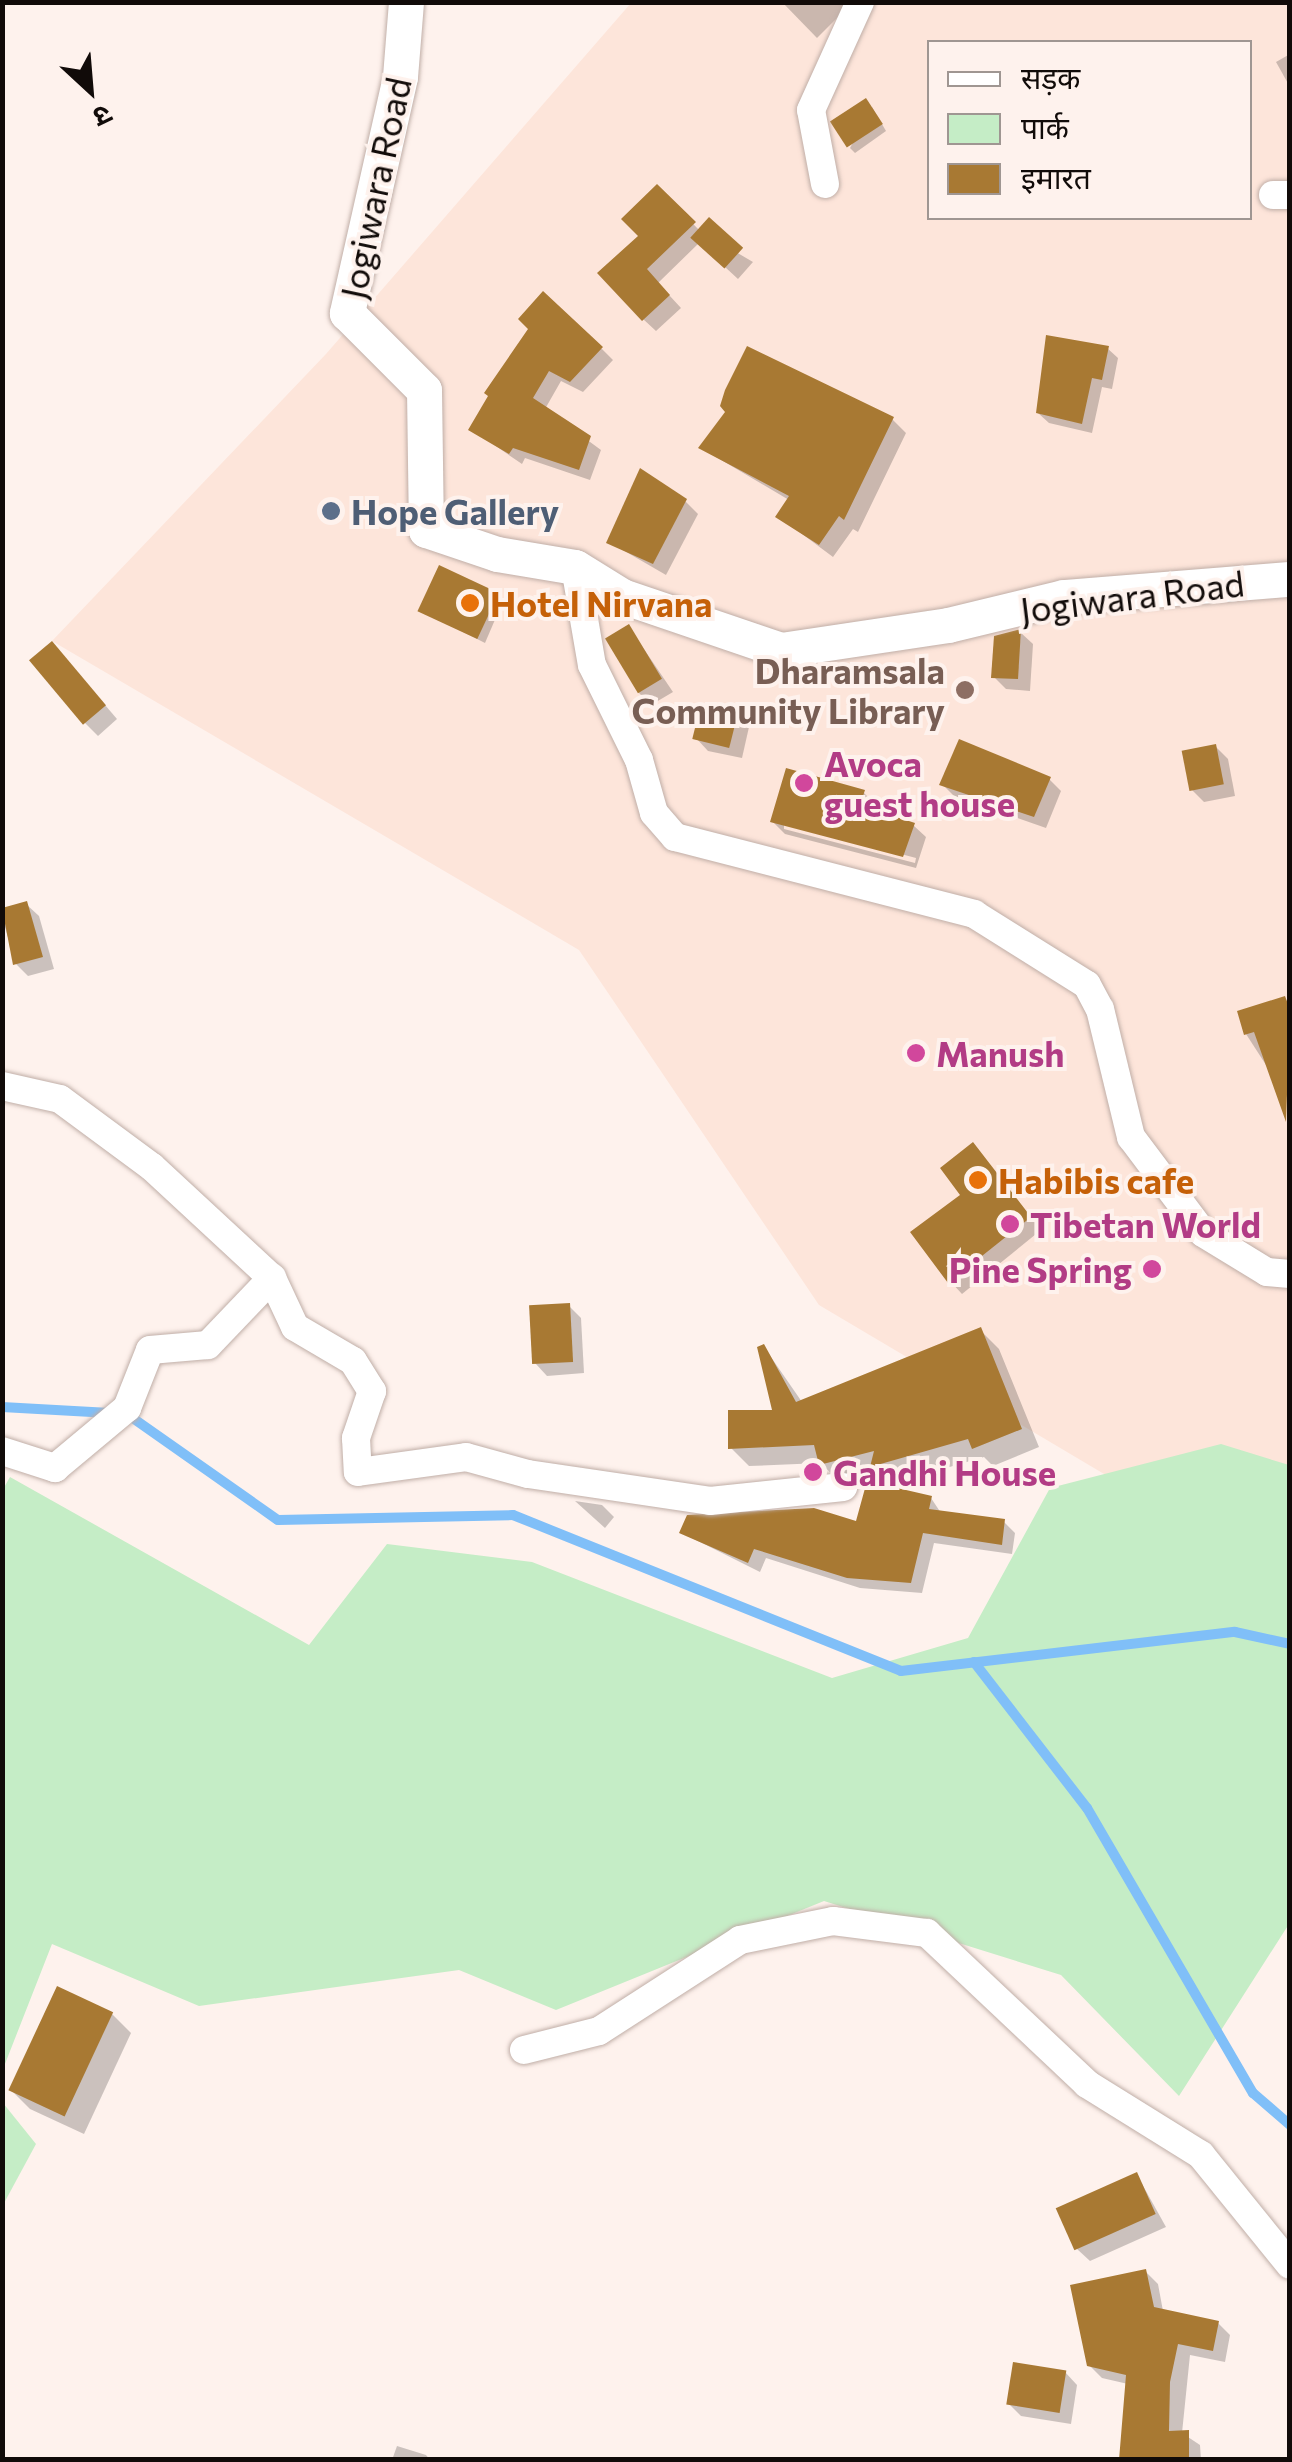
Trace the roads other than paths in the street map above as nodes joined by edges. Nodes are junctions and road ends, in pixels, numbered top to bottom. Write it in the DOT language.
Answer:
graph roads {
  1 [pos="406,2"];
  2 [pos="860,2"];
  3 [pos="825,184"];
  4 [pos="575,566"];
  5 [pos="1290,578"];
  6 [pos="2,1086"];
  7 [pos="1290,1274"];
  8 [pos="272,1278"];
  9 [pos="2,1451"];
  10 [pos="842,1487"];
  11 [pos="524,2050"];
  12 [pos="1290,2265"];
  1 -- 4 [label="street, Jogiwara Road"];
  2 -- 3 [label="street"];
  4 -- 5 [label="street, Jogiwara Road"];
  4 -- 7 [label="street"];
  6 -- 8 [label="street"];
  8 -- 9 [label="street"];
  8 -- 10 [label="street"];
  11 -- 12 [label="street"];
}
